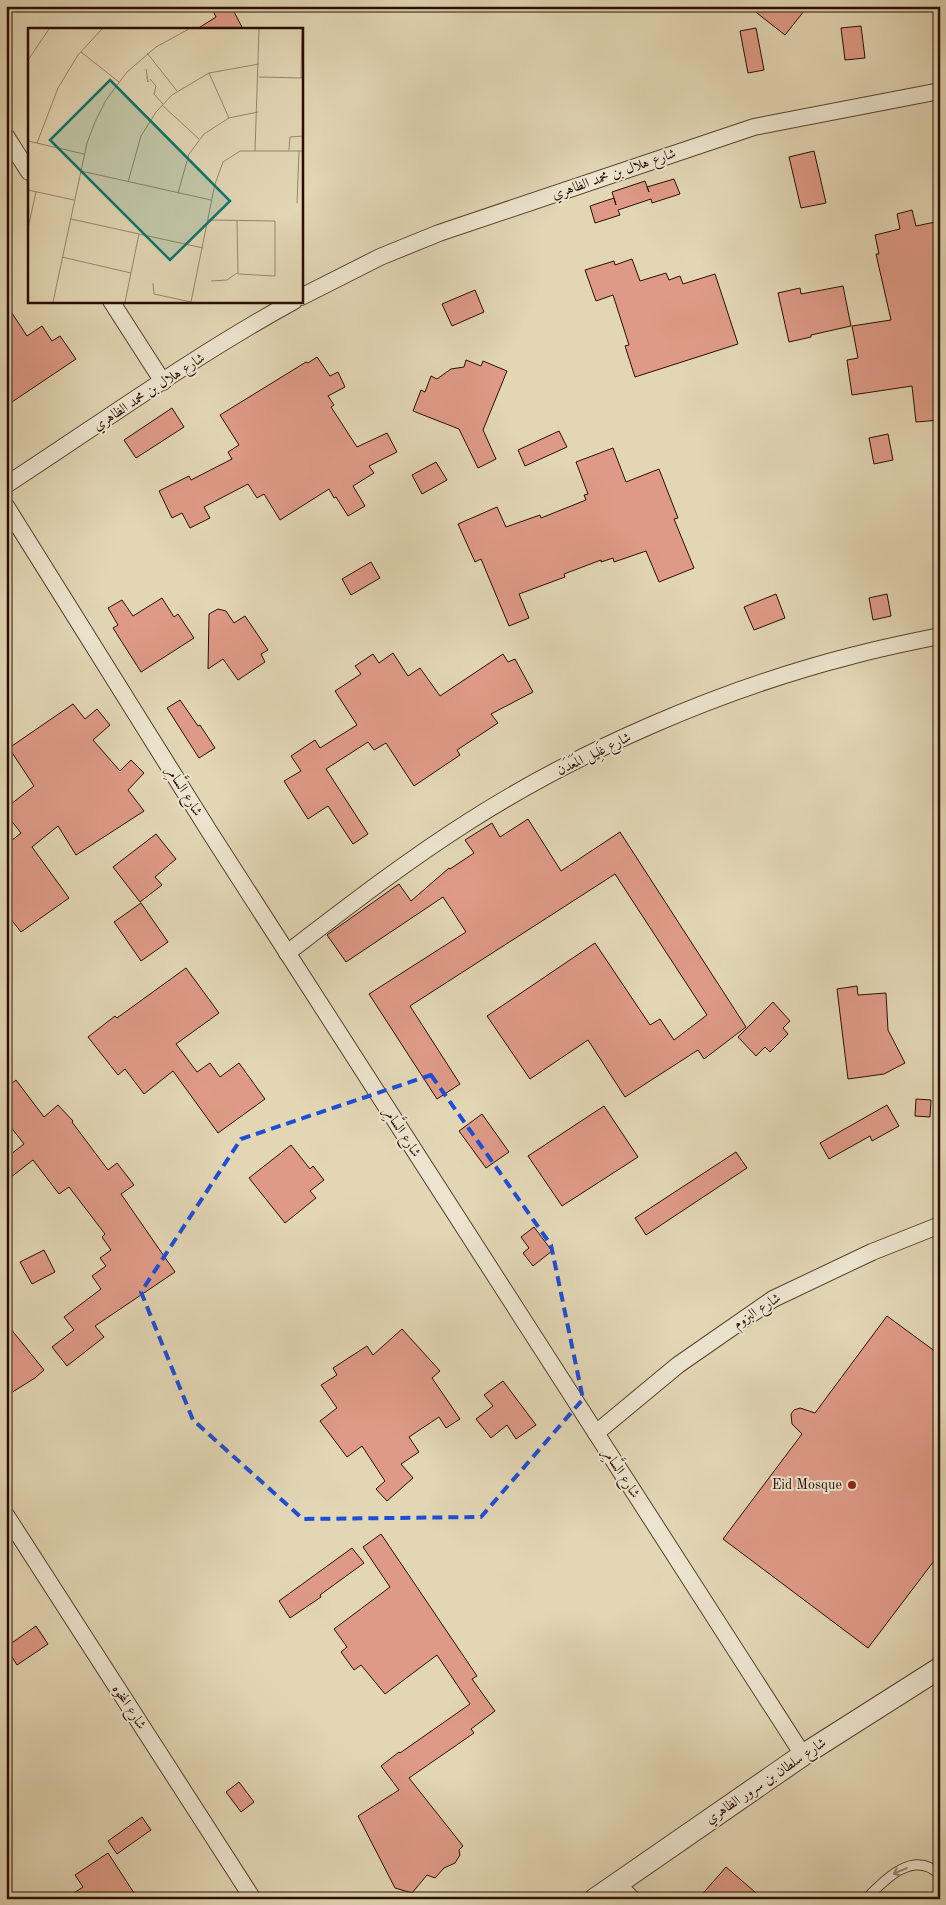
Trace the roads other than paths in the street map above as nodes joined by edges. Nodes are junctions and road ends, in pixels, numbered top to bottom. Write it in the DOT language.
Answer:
graph roads {
  1 [pos="940,91"];
  2 [pos="6,136"];
  3 [pos="28,170"];
  4 [pos="302,297"];
  5 [pos="112,302"];
  6 [pos="292,302"];
  7 [pos="163,382"];
  8 [pos="6,486"];
  9 [pos="6,506"];
  10 [pos="940,636"];
  11 [pos="287,953"];
  12 [pos="940,1225"];
  13 [pos="596,1433"];
  14 [pos="6,1515"];
  15 [pos="940,1668"];
  16 [pos="803,1755"];
  17 [pos="940,1875"];
  18 [pos="617,1882"];
  19 [pos="253,1899"];
  20 [pos="595,1899"];
  21 [pos="632,1899"];
  22 [pos="866,1899"];
  1 -- 4 [label="street, شارع هلال بن محمد الظاهري"];
  2 -- 3 [label="street"];
  5 -- 7 [label="street"];
  6 -- 7 [label="street, شارع هلال بن محمد الظاهري"];
  7 -- 8 [label="street, شارع هلال بن محمد الظاهري"];
  9 -- 11 [label="street, شارع السَّامِر"];
  10 -- 11 [label="street, شارع غَلِيل المَعَدَن"];
  11 -- 13 [label="street, شارع السَّامِر"];
  12 -- 13 [label="street, شارع البزوم"];
  13 -- 16 [label="street, شارع السَّامِر"];
  14 -- 19 [label="street, شارع المخوه"];
  15 -- 16 [label="street, شارع سلطان بن سرور الظاهري"];
  16 -- 18 [label="street, شارع سلطان بن سرور الظاهري"];
  17 -- 22 [label="lane, one-way"];
  18 -- 20 [label="street, شارع سلطان بن سرور الظاهري"];
  18 -- 21 [label="street"];
}
